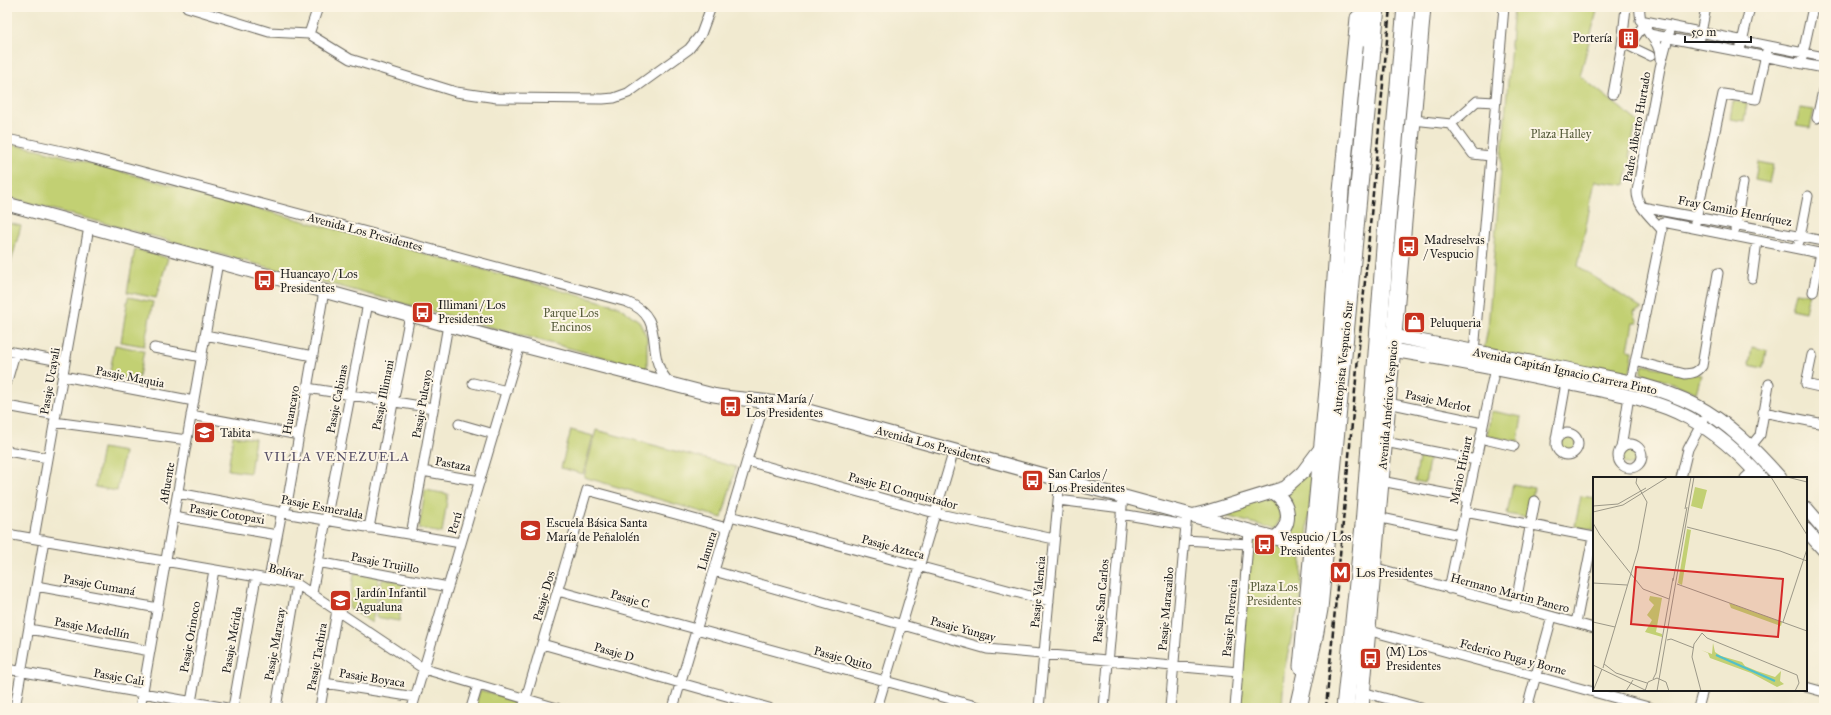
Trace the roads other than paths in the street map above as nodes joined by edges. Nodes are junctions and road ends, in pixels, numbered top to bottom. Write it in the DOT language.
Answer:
graph roads {
  1 [pos="187,7"];
  2 [pos="318,7"];
  3 [pos="711,7"];
  4 [pos="1359,7"];
  5 [pos="1364,7"];
  6 [pos="1376,7"];
  7 [pos="1406,7"];
  8 [pos="1424,7"];
  9 [pos="1504,7"];
  10 [pos="1626,7"];
  11 [pos="1640,7"];
  12 [pos="1706,7"];
  13 [pos="1750,7"];
  14 [pos="1813,7"];
  15 [pos="1641,23"];
  16 [pos="1671,26"];
  17 [pos="1701,32"];
  18 [pos="309,34"];
  19 [pos="1649,34"];
  20 [pos="1667,37"];
  21 [pos="1742,40"];
  22 [pos="1699,43"];
  23 [pos="1626,46"];
  24 [pos="1768,46"];
  25 [pos="1740,51"];
  26 [pos="1803,52"];
  27 [pos="1650,56"];
  28 [pos="1766,56"];
  29 [pos="1824,57"];
  30 [pos="1800,64"];
  31 [pos="1660,68"];
  32 [pos="1824,68"];
  33 [pos="1824,86"];
  34 [pos="1613,94"];
  35 [pos="1495,102"];
  36 [pos="1368,104"];
  37 [pos="1816,118"];
  38 [pos="1413,120"];
  39 [pos="1451,124"];
  40 [pos="7,140"];
  41 [pos="1490,156"];
  42 [pos="1743,183"];
  43 [pos="1808,196"];
  44 [pos="7,204"];
  45 [pos="1642,206"];
  46 [pos="1665,210"];
  47 [pos="1697,216"];
  48 [pos="1736,224"];
  49 [pos="1662,226"];
  50 [pos="89,227"];
  51 [pos="1694,228"];
  52 [pos="1734,236"];
  53 [pos="1800,236"];
  54 [pos="1758,241"];
  55 [pos="1824,241"];
  56 [pos="1798,249"];
  57 [pos="1822,254"];
  58 [pos="218,262"];
  59 [pos="1718,273"];
  60 [pos="1752,278"];
  61 [pos="324,291"];
  62 [pos="1813,292"];
  63 [pos="368,303"];
  64 [pos="410,315"];
  65 [pos="448,325"];
  66 [pos="205,335"];
  67 [pos="1393,343"];
  68 [pos="520,345"];
  69 [pos="154,348"];
  70 [pos="11,352"];
  71 [pos="1474,352"];
  72 [pos="1812,355"];
  73 [pos="313,356"];
  74 [pos="1498,356"];
  75 [pos="202,357"];
  76 [pos="1635,361"];
  77 [pos="65,362"];
  78 [pos="1495,369"];
  79 [pos="62,376"];
  80 [pos="7,381"];
  81 [pos="1632,382"];
  82 [pos="473,383"];
  83 [pos="1566,383"];
  84 [pos="671,384"];
  85 [pos="1769,384"];
  86 [pos="308,388"];
  87 [pos="1824,388"];
  88 [pos="507,391"];
  89 [pos="350,395"];
  90 [pos="1628,396"];
  91 [pos="765,400"];
  92 [pos="194,401"];
  93 [pos="394,401"];
  94 [pos="1388,403"];
  95 [pos="7,406"];
  96 [pos="433,408"];
  97 [pos="1764,412"];
  98 [pos="1708,413"];
  99 [pos="191,415"];
  100 [pos="55,419"];
  101 [pos="1483,423"];
  102 [pos="459,424"];
  103 [pos="1824,424"];
  104 [pos="1700,425"];
  105 [pos="494,434"];
  106 [pos="299,435"];
  107 [pos="1480,438"];
  108 [pos="1556,439"];
  109 [pos="187,440"];
  110 [pos="1384,442"];
  111 [pos="1514,446"];
  112 [pos="1750,446"];
  113 [pos="1321,448"];
  114 [pos="1621,448"];
  115 [pos="954,450"];
  116 [pos="7,451"];
  117 [pos="48,458"];
  118 [pos="1476,460"];
  119 [pos="746,461"];
  120 [pos="422,471"];
  121 [pos="1753,475"];
  122 [pos="1681,477"];
  123 [pos="1779,477"];
  124 [pos="1060,479"];
  125 [pos="480,481"];
  126 [pos="1381,481"];
  127 [pos="178,492"];
  128 [pos="1273,492"];
  129 [pos="1468,498"];
  130 [pos="1058,500"];
  131 [pos="1535,501"];
  132 [pos="1122,506"];
  133 [pos="284,512"];
  134 [pos="1465,512"];
  135 [pos="935,513"];
  136 [pos="730,516"];
  137 [pos="1808,516"];
  138 [pos="1189,517"];
  139 [pos="1377,517"];
  140 [pos="174,518"];
  141 [pos="326,520"];
  142 [pos="1530,525"];
  143 [pos="369,528"];
  144 [pos="727,528"];
  145 [pos="1824,529"];
  146 [pos="1249,531"];
  147 [pos="1807,531"];
  148 [pos="7,534"];
  149 [pos="277,535"];
  150 [pos="411,535"];
  151 [pos="1460,535"];
  152 [pos="1593,537"];
  153 [pos="34,538"];
  154 [pos="1275,538"];
  155 [pos="1054,539"];
  156 [pos="44,540"];
  157 [pos="1185,540"];
  158 [pos="1593,542"];
  159 [pos="461,544"];
  160 [pos="1248,544"];
  161 [pos="1312,548"];
  162 [pos="1824,550"];
  163 [pos="166,562"];
  164 [pos="318,562"];
  165 [pos="919,566"];
  166 [pos="1373,567"];
  167 [pos="214,570"];
  168 [pos="714,571"];
  169 [pos="256,577"];
  170 [pos="268,579"];
  171 [pos="297,584"];
  172 [pos="36,586"];
  173 [pos="448,587"];
  174 [pos="1449,588"];
  175 [pos="558,591"];
  176 [pos="312,593"];
  177 [pos="1049,601"];
  178 [pos="1515,607"];
  179 [pos="158,608"];
  180 [pos="337,610"];
  181 [pos="1552,617"];
  182 [pos="1576,623"];
  183 [pos="902,624"];
  184 [pos="1593,628"];
  185 [pos="29,629"];
  186 [pos="696,630"];
  187 [pos="1367,630"];
  188 [pos="542,644"];
  189 [pos="150,651"];
  190 [pos="1044,655"];
  191 [pos="1108,661"];
  192 [pos="1174,666"];
  193 [pos="7,669"];
  194 [pos="424,669"];
  195 [pos="22,672"];
  196 [pos="1238,672"];
  197 [pos="1536,676"];
  198 [pos="885,682"];
  199 [pos="324,683"];
  200 [pos="680,684"];
  201 [pos="478,685"];
  202 [pos="1807,687"];
  203 [pos="1703,691"];
  204 [pos="1824,691"];
  205 [pos="1362,692"];
  206 [pos="143,693"];
  207 [pos="415,697"];
  208 [pos="524,703"];
  209 [pos="190,705"];
  210 [pos="15,708"];
  211 [pos="140,708"];
  212 [pos="227,708"];
  213 [pos="233,708"];
  214 [pos="276,708"];
  215 [pos="320,708"];
  216 [pos="412,708"];
  217 [pos="472,708"];
  218 [pos="557,708"];
  219 [pos="673,708"];
  220 [pos="769,708"];
  221 [pos="877,708"];
  222 [pos="983,708"];
  223 [pos="1040,708"];
  224 [pos="1104,708"];
  225 [pos="1170,708"];
  226 [pos="1235,708"];
  227 [pos="1298,708"];
  228 [pos="1345,708"];
  229 [pos="1361,708"];
  230 [pos="1421,708"];
  231 [pos="1527,708"];
  232 [pos="1652,708"];
  233 [pos="1698,708"];
  1 -- 18 [label="street"];
  2 -- 18 [label="street"];
  3 -- 18 [label="street"];
  4 -- 113 [label="main road"];
  5 -- 36 [label="highway"];
  6 -- 36 [label="highway, Autopista Vespucio Sur"];
  7 -- 228 [label="highway"];
  8 -- 38 [label="main road, Avenida Américo Vespucio"];
  9 -- 35 [label="street"];
  10 -- 23 [label="street"];
  11 -- 15 [label="street"];
  12 -- 17 [label="street"];
  13 -- 21 [label="street"];
  14 -- 26 [label="street"];
  15 -- 16 [label="street"];
  15 -- 19 [label="street, Padre Alberto Hurtado"];
  15 -- 23 [label="street"];
  16 -- 17 [label="street"];
  16 -- 20 [label="street, Padre Alberto Hurtado"];
  17 -- 21 [label="street"];
  17 -- 22 [label="street"];
  19 -- 20 [label="street"];
  19 -- 31 [label="street, Padre Alberto Hurtado"];
  20 -- 22 [label="street"];
  20 -- 31 [label="street, Padre Alberto Hurtado"];
  21 -- 24 [label="street"];
  21 -- 25 [label="street"];
  22 -- 25 [label="street"];
  23 -- 27 [label="street"];
  23 -- 34 [label="street"];
  24 -- 26 [label="street"];
  24 -- 28 [label="street"];
  25 -- 28 [label="street"];
  26 -- 29 [label="street"];
  26 -- 30 [label="street"];
  28 -- 30 [label="street"];
  28 -- 47 [label="street"];
  30 -- 32 [label="street"];
  31 -- 45 [label="street, Padre Alberto Hurtado"];
  33 -- 37 [label="street"];
  35 -- 39 [label="street"];
  35 -- 41 [label="street"];
  36 -- 227 [label="highway, Autopista Vespucio Sur"];
  38 -- 39 [label="street"];
  38 -- 67 [label="main road, Avenida Américo Vespucio"];
  39 -- 41 [label="street"];
  40 -- 84 [label="street, Avenida Los Presidentes"];
  41 -- 71 [label="street"];
  42 -- 48 [label="street"];
  43 -- 53 [label="street"];
  44 -- 50 [label="street, Avenida Los Presidentes"];
  45 -- 46 [label="street, Fray Camilo Henríquez"];
  45 -- 49 [label="street, Padre Alberto Hurtado"];
  46 -- 47 [label="street, Fray Camilo Henríquez"];
  46 -- 49 [label="street"];
  47 -- 48 [label="street, Fray Camilo Henríquez"];
  47 -- 51 [label="street"];
  48 -- 52 [label="street"];
  48 -- 53 [label="street, Fray Camilo Henríquez"];
  49 -- 51 [label="street, Fray Camilo Henríquez"];
  49 -- 76 [label="street"];
  50 -- 58 [label="street, Avenida Los Presidentes"];
  50 -- 77 [label="street, Pasaje Ucayali"];
  51 -- 52 [label="street, Fray Camilo Henríquez"];
  52 -- 54 [label="street, Fray Camilo Henríquez"];
  53 -- 55 [label="street, Fray Camilo Henríquez"];
  53 -- 56 [label="street"];
  54 -- 56 [label="street, Fray Camilo Henríquez"];
  54 -- 60 [label="street"];
  56 -- 57 [label="street, Fray Camilo Henríquez"];
  57 -- 62 [label="street"];
  58 -- 61 [label="street, Avenida Los Presidentes"];
  58 -- 66 [label="street, Afluente"];
  59 -- 76 [label="street"];
  61 -- 63 [label="street, Avenida Los Presidentes"];
  61 -- 73 [label="street, Huancayo"];
  63 -- 64 [label="street, Avenida Los Presidentes"];
  63 -- 89 [label="street, Pasaje Cabinas"];
  64 -- 65 [label="street, Avenida Los Presidentes"];
  64 -- 93 [label="street, Pasaje Illimani"];
  65 -- 68 [label="street, Avenida Los Presidentes"];
  65 -- 96 [label="street, Pasaje Pulcayo"];
  66 -- 73 [label="street"];
  66 -- 75 [label="street, Afluente"];
  67 -- 71 [label="street, Avenida Capitán Ignacio Carrera Pinto"];
  67 -- 78 [label="street, Avenida Capitán Ignacio Carrera Pinto"];
  67 -- 94 [label="main road, Avenida Américo Vespucio"];
  68 -- 84 [label="street, Avenida Los Presidentes"];
  68 -- 88 [label="street, Perú"];
  69 -- 75 [label="street"];
  70 -- 77 [label="street"];
  70 -- 80 [label="street"];
  71 -- 74 [label="street, Avenida Capitán Ignacio Carrera Pinto"];
  72 -- 87 [label="street"];
  73 -- 86 [label="street, Huancayo"];
  74 -- 78 [label="street, Mario Hiriart"];
  74 -- 81 [label="street, Avenida Capitán Ignacio Carrera Pinto"];
  75 -- 92 [label="street, Afluente"];
  76 -- 81 [label="street"];
  77 -- 79 [label="street, Pasaje Ucayali"];
  78 -- 83 [label="street, Avenida Capitán Ignacio Carrera Pinto"];
  78 -- 101 [label="street, Mario Hiriart"];
  79 -- 92 [label="street, Pasaje Maquia"];
  79 -- 100 [label="street, Pasaje Ucayali"];
  81 -- 98 [label="street, Avenida Capitán Ignacio Carrera Pinto"];
  82 -- 88 [label="street"];
  83 -- 90 [label="street, Avenida Capitán Ignacio Carrera Pinto"];
  83 -- 108 [label="street"];
  84 -- 91 [label="street, Avenida Los Presidentes"];
  85 -- 97 [label="street"];
  86 -- 89 [label="street"];
  86 -- 106 [label="street, Huancayo"];
  88 -- 105 [label="street, Perú"];
  89 -- 93 [label="street"];
  89 -- 141 [label="street, Pasaje Cabinas"];
  90 -- 104 [label="street, Avenida Capitán Ignacio Carrera Pinto"];
  90 -- 114 [label="street"];
  91 -- 115 [label="street, Avenida Los Presidentes"];
  91 -- 119 [label="street, Llanura"];
  92 -- 99 [label="street, Afluente"];
  93 -- 96 [label="street"];
  93 -- 143 [label="street, Pasaje Illimani"];
  94 -- 101 [label="street, Pasaje Merlot"];
  94 -- 110 [label="main road, Avenida Américo Vespucio"];
  95 -- 100 [label="street"];
  96 -- 120 [label="street, Pasaje Pulcayo"];
  97 -- 103 [label="street"];
  97 -- 112 [label="street"];
  98 -- 104 [label="street"];
  98 -- 112 [label="street, Avenida Capitán Ignacio Carrera Pinto"];
  99 -- 106 [label="street"];
  99 -- 109 [label="street, Afluente"];
  100 -- 109 [label="street"];
  100 -- 117 [label="street, Pasaje Ucayali"];
  101 -- 107 [label="street, Mario Hiriart"];
  102 -- 105 [label="street"];
  104 -- 121 [label="street, Avenida Capitán Ignacio Carrera Pinto"];
  104 -- 122 [label="street"];
  105 -- 125 [label="street, Perú"];
  106 -- 133 [label="street, Huancayo"];
  107 -- 111 [label="street"];
  107 -- 118 [label="street, Mario Hiriart"];
  109 -- 127 [label="street, Afluente"];
  110 -- 118 [label="street"];
  110 -- 126 [label="main road, Avenida Américo Vespucio"];
  112 -- 123 [label="street, Avenida Capitán Ignacio Carrera Pinto"];
  113 -- 128 [label="street, Avenida Los Presidentes"];
  113 -- 161 [label="main road"];
  115 -- 124 [label="street, Avenida Los Presidentes"];
  115 -- 135 [label="street"];
  116 -- 117 [label="street"];
  117 -- 153 [label="street, Pasaje Ucayali"];
  118 -- 129 [label="street, Mario Hiriart"];
  119 -- 135 [label="street, Pasaje El Conquistador"];
  119 -- 136 [label="street, Llanura"];
  120 -- 125 [label="street, Pastaza"];
  120 -- 150 [label="street, Pasaje Pulcayo"];
  124 -- 130 [label="street, Pasaje Valencia"];
  124 -- 132 [label="street, Avenida Los Presidentes"];
  125 -- 159 [label="street, Perú"];
  126 -- 129 [label="street"];
  126 -- 139 [label="main road, Avenida Américo Vespucio"];
  127 -- 133 [label="street, Pasaje Esmeralda"];
  127 -- 140 [label="street, Afluente"];
  128 -- 138 [label="street, Avenida Los Presidentes"];
  128 -- 154 [label="street"];
  129 -- 134 [label="street, Mario Hiriart"];
  130 -- 132 [label="street"];
  130 -- 155 [label="street, Pasaje Valencia"];
  131 -- 142 [label="street"];
  132 -- 138 [label="street, Avenida Los Presidentes"];
  132 -- 138 [label="street"];
  132 -- 191 [label="street, Pasaje San Carlos"];
  133 -- 141 [label="street, Pasaje Esmeralda"];
  133 -- 149 [label="street, Huancayo"];
  134 -- 142 [label="street"];
  134 -- 151 [label="street, Mario Hiriart"];
  135 -- 155 [label="street, Pasaje El Conquistador"];
  135 -- 165 [label="street"];
  136 -- 144 [label="street, Llanura"];
  136 -- 165 [label="street, Pasaje Azteca"];
  137 -- 145 [label="street"];
  138 -- 146 [label="street, Avenida Los Presidentes"];
  138 -- 157 [label="street, Pasaje Maracaibo"];
  139 -- 151 [label="street"];
  139 -- 166 [label="main road, Avenida Américo Vespucio"];
  140 -- 149 [label="street, Pasaje Cotopaxi"];
  140 -- 163 [label="street, Afluente"];
  141 -- 143 [label="street, Pasaje Esmeralda"];
  141 -- 164 [label="street, Pasaje Cabinas"];
  142 -- 152 [label="street"];
  142 -- 178 [label="street"];
  143 -- 150 [label="street, Pasaje Esmeralda"];
  144 -- 168 [label="street, Llanura"];
  144 -- 175 [label="street, Pasaje Dos"];
  146 -- 154 [label="street, Avenida Los Presidentes"];
  146 -- 160 [label="street, Pasaje Florencia"];
  147 -- 162 [label="street"];
  148 -- 153 [label="street, Bolívar"];
  149 -- 170 [label="street, Huancayo"];
  150 -- 159 [label="street, Pasaje Esmeralda"];
  151 -- 174 [label="street, Mario Hiriart"];
  153 -- 156 [label="street, Bolívar"];
  154 -- 161 [label="street, Avenida Los Presidentes"];
  155 -- 177 [label="street, Pasaje Valencia"];
  156 -- 163 [label="street, Bolívar"];
  156 -- 172 [label="street"];
  157 -- 160 [label="street"];
  157 -- 192 [label="street, Pasaje Maracaibo"];
  158 -- 182 [label="street"];
  159 -- 173 [label="street, Perú"];
  160 -- 196 [label="street, Pasaje Florencia"];
  161 -- 227 [label="main road"];
  163 -- 167 [label="street, Bolívar"];
  163 -- 179 [label="street, Afluente"];
  164 -- 173 [label="street, Pasaje Trujillo"];
  164 -- 176 [label="street, Pasaje Cabinas"];
  165 -- 177 [label="street, Pasaje Azteca"];
  165 -- 183 [label="street"];
  166 -- 174 [label="street, Hermano Martin Panero"];
  166 -- 187 [label="main road, Avenida Américo Vespucio"];
  167 -- 169 [label="street, Bolívar"];
  167 -- 209 [label="street, Pasaje Orinoco"];
  168 -- 183 [label="street, Pasaje Yungay"];
  168 -- 186 [label="street, Llanura"];
  169 -- 170 [label="street, Bolívar"];
  169 -- 213 [label="street, Pasaje Mérida"];
  170 -- 171 [label="street, Bolívar"];
  171 -- 176 [label="street, Bolívar"];
  171 -- 214 [label="street, Pasaje Maracay"];
  172 -- 179 [label="street, Pasaje Cumaná"];
  172 -- 185 [label="street"];
  173 -- 194 [label="street, Perú"];
  174 -- 178 [label="street, Hermano Martin Panero"];
  175 -- 186 [label="street, Pasaje C"];
  175 -- 188 [label="street, Pasaje Dos"];
  176 -- 180 [label="street, Bolívar"];
  177 -- 190 [label="street, Pasaje Valencia"];
  178 -- 181 [label="street, Hermano Martin Panero"];
  179 -- 189 [label="street, Afluente"];
  180 -- 194 [label="street, Bolívar"];
  180 -- 199 [label="street, Pasaje Tachira"];
  181 -- 182 [label="street, Hermano Martin Panero"];
  181 -- 197 [label="street"];
  182 -- 184 [label="street, Hermano Martin Panero"];
  183 -- 190 [label="street, Pasaje Yungay"];
  183 -- 198 [label="street"];
  185 -- 189 [label="street, Pasaje Medellín"];
  185 -- 195 [label="street"];
  186 -- 198 [label="street, Pasaje Quito"];
  186 -- 200 [label="street, Llanura"];
  187 -- 197 [label="street, Federico Puga y Borne"];
  187 -- 205 [label="main road, Avenida Américo Vespucio"];
  188 -- 200 [label="street, Pasaje D"];
  188 -- 208 [label="street, Pasaje Dos"];
  189 -- 206 [label="street, Afluente"];
  190 -- 191 [label="street, Pasaje Yungay"];
  190 -- 223 [label="street, Pasaje Valencia"];
  191 -- 192 [label="street, Pasaje Yungay"];
  191 -- 224 [label="street, Pasaje San Carlos"];
  192 -- 196 [label="street, Pasaje Yungay"];
  192 -- 225 [label="street, Pasaje Maracaibo"];
  193 -- 195 [label="street, Pasaje Cali"];
  194 -- 201 [label="street, Bolívar"];
  194 -- 207 [label="street, Perú"];
  195 -- 206 [label="street, Pasaje Cali"];
  195 -- 210 [label="street"];
  196 -- 226 [label="street, Pasaje Florencia"];
  197 -- 231 [label="street"];
  197 -- 232 [label="street, Federico Puga y Borne"];
  198 -- 221 [label="street"];
  198 -- 222 [label="street, Pasaje Quito"];
  199 -- 207 [label="street, Pasaje Boyaca"];
  199 -- 215 [label="street, Pasaje Tachira"];
  200 -- 219 [label="street, Llanura"];
  200 -- 220 [label="street, Pasaje D"];
  201 -- 208 [label="street, Bolívar"];
  201 -- 217 [label="street"];
  202 -- 204 [label="street"];
  203 -- 233 [label="street"];
  205 -- 229 [label="main road, Avenida Américo Vespucio"];
  205 -- 230 [label="street"];
  206 -- 209 [label="street, Pasaje Cali"];
  206 -- 211 [label="street, Afluente"];
  207 -- 216 [label="street, Perú"];
  208 -- 218 [label="street, Bolívar"];
  209 -- 212 [label="street, Pasaje Cali"];
}
